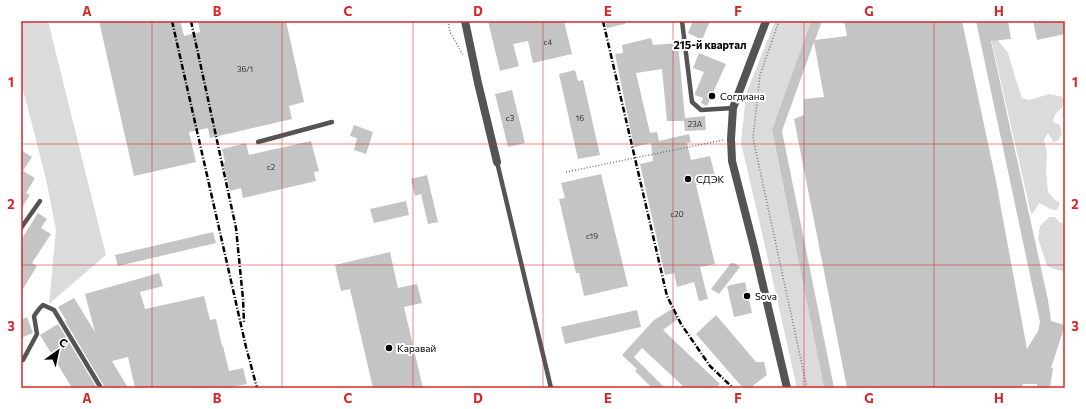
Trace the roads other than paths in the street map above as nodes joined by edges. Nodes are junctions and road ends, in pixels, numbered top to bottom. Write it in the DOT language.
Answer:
graph roads {
  1 [pos="465,21"];
  2 [pos="682,21"];
  3 [pos="766,21"];
  4 [pos="733,108"];
  5 [pos="332,122"];
  6 [pos="258,142"];
  7 [pos="497,162"];
  8 [pos="40,201"];
  9 [pos="21,228"];
  10 [pos="21,360"];
  11 [pos="101,388"];
  12 [pos="551,388"];
  13 [pos="787,388"];
  1 -- 7 [label="street"];
  2 -- 4 [label="lane"];
  3 -- 4 [label="street"];
  4 -- 13 [label="street"];
  5 -- 6 [label="lane"];
  7 -- 12 [label="lane"];
  8 -- 9 [label="lane"];
  10 -- 11 [label="lane"];
}
